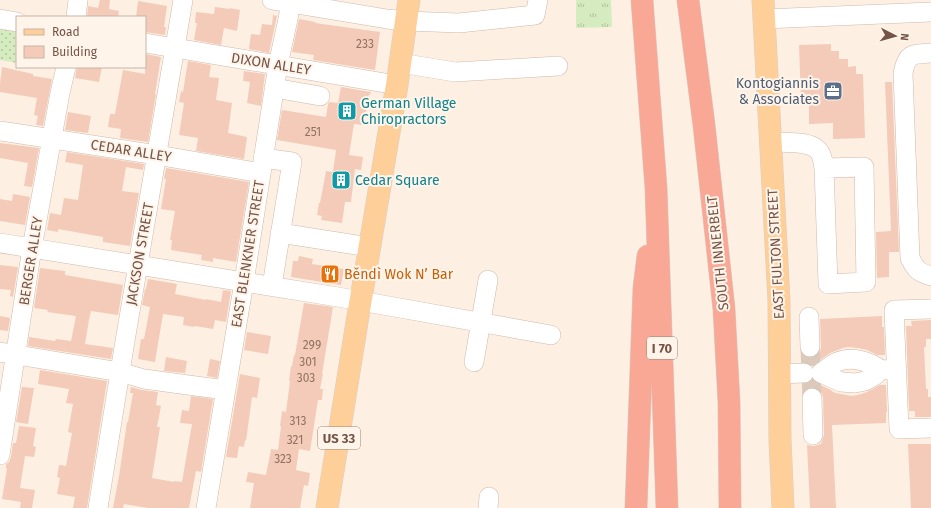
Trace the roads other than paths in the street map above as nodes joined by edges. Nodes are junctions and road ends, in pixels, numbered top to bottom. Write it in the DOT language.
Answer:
graph roads {
  1 [pos="78,0"];
  2 [pos="183,0"];
  3 [pos="538,0"];
  4 [pos="642,0"];
  5 [pos="688,0"];
  6 [pos="284,1"];
  7 [pos="336,5"];
  8 [pos="920,8"];
  9 [pos="764,9"];
  10 [pos="407,10"];
  11 [pos="76,16"];
  12 [pos="0,19"];
  13 [pos="16,22"];
  14 [pos="146,43"];
  15 [pos="174,48"];
  16 [pos="931,53"];
  17 [pos="400,63"];
  18 [pos="278,65"];
  19 [pos="558,66"];
  20 [pos="66,68"];
  21 [pos="397,85"];
  22 [pos="274,88"];
  23 [pos="320,96"];
  24 [pos="0,131"];
  25 [pos="52,139"];
  26 [pos="771,142"];
  27 [pos="157,155"];
  28 [pos="262,165"];
  29 [pos="824,168"];
  30 [pos="656,188"];
  31 [pos="280,233"];
  32 [pos="0,243"];
  33 [pos="369,247"];
  34 [pos="32,248"];
  35 [pos="138,264"];
  36 [pos="931,276"];
  37 [pos="488,280"];
  38 [pos="244,282"];
  39 [pos="272,286"];
  40 [pos="360,301"];
  41 [pos="931,308"];
  42 [pos="809,317"];
  43 [pos="480,322"];
  44 [pos="551,335"];
  45 [pos="810,347"];
  46 [pos="8,354"];
  47 [pos="474,362"];
  48 [pos="120,372"];
  49 [pos="804,373"];
  50 [pos="780,374"];
  51 [pos="226,390"];
  52 [pos="812,398"];
  53 [pos="931,428"];
  54 [pos="813,435"];
  55 [pos="0,455"];
  56 [pos="98,508"];
  57 [pos="207,508"];
  58 [pos="327,508"];
  59 [pos="636,508"];
  60 [pos="667,508"];
  61 [pos="730,508"];
  62 [pos="783,508"];
  1 -- 11 [label="street"];
  2 -- 15 [label="street, JACKSON STREET"];
  3 -- 10 [label="street"];
  4 -- 30 [label="highway, I 70"];
  5 -- 61 [label="highway, SOUTH INNERBELT"];
  6 -- 7 [label="street"];
  6 -- 18 [label="street, EAST BLENKNER STREET"];
  7 -- 10 [label="street"];
  8 -- 9 [label="street"];
  9 -- 26 [label="main road, EAST FULTON STREET"];
  10 -- 17 [label="main road, US 33"];
  12 -- 13 [label="street"];
  14 -- 15 [label="street, DIXON ALLEY"];
  15 -- 18 [label="street, DIXON ALLEY"];
  15 -- 27 [label="street, JACKSON STREET"];
  16 -- 36 [label="street"];
  17 -- 19 [label="street"];
  17 -- 21 [label="main road, US 33"];
  18 -- 21 [label="street, DIXON ALLEY"];
  18 -- 22 [label="street, EAST BLENKNER STREET"];
  20 -- 25 [label="street, BERGER ALLEY"];
  21 -- 33 [label="main road, US 33"];
  22 -- 23 [label="street"];
  22 -- 28 [label="street, EAST BLENKNER STREET"];
  24 -- 25 [label="street, CEDAR ALLEY"];
  25 -- 27 [label="street, CEDAR ALLEY"];
  25 -- 34 [label="street, BERGER ALLEY"];
  26 -- 29 [label="street"];
  26 -- 50 [label="main road, EAST FULTON STREET"];
  27 -- 28 [label="street, CEDAR ALLEY"];
  27 -- 35 [label="street, JACKSON STREET"];
  28 -- 31 [label="street, CEDAR ALLEY"];
  28 -- 38 [label="street, EAST BLENKNER STREET"];
  29 -- 29 [label="street"];
  30 -- 59 [label="highway"];
  30 -- 60 [label="highway, I 70"];
  31 -- 33 [label="street"];
  31 -- 39 [label="street"];
  32 -- 34 [label="street"];
  33 -- 40 [label="main road, US 33"];
  34 -- 35 [label="street"];
  34 -- 46 [label="street, BERGER ALLEY"];
  35 -- 38 [label="street"];
  35 -- 48 [label="street, JACKSON STREET"];
  37 -- 43 [label="street"];
  38 -- 39 [label="street"];
  38 -- 51 [label="street, EAST BLENKNER STREET"];
  39 -- 40 [label="street"];
  40 -- 43 [label="street"];
  40 -- 58 [label="main road, US 33"];
  41 -- 53 [label="street"];
  42 -- 45 [label="street"];
  43 -- 44 [label="street"];
  43 -- 47 [label="street"];
  46 -- 48 [label="street"];
  46 -- 55 [label="street, BERGER ALLEY"];
  48 -- 51 [label="street"];
  48 -- 56 [label="street, JACKSON STREET"];
  49 -- 50 [label="street"];
  50 -- 62 [label="main road, EAST FULTON STREET"];
  51 -- 57 [label="street, EAST BLENKNER STREET"];
  52 -- 54 [label="street"];
}
